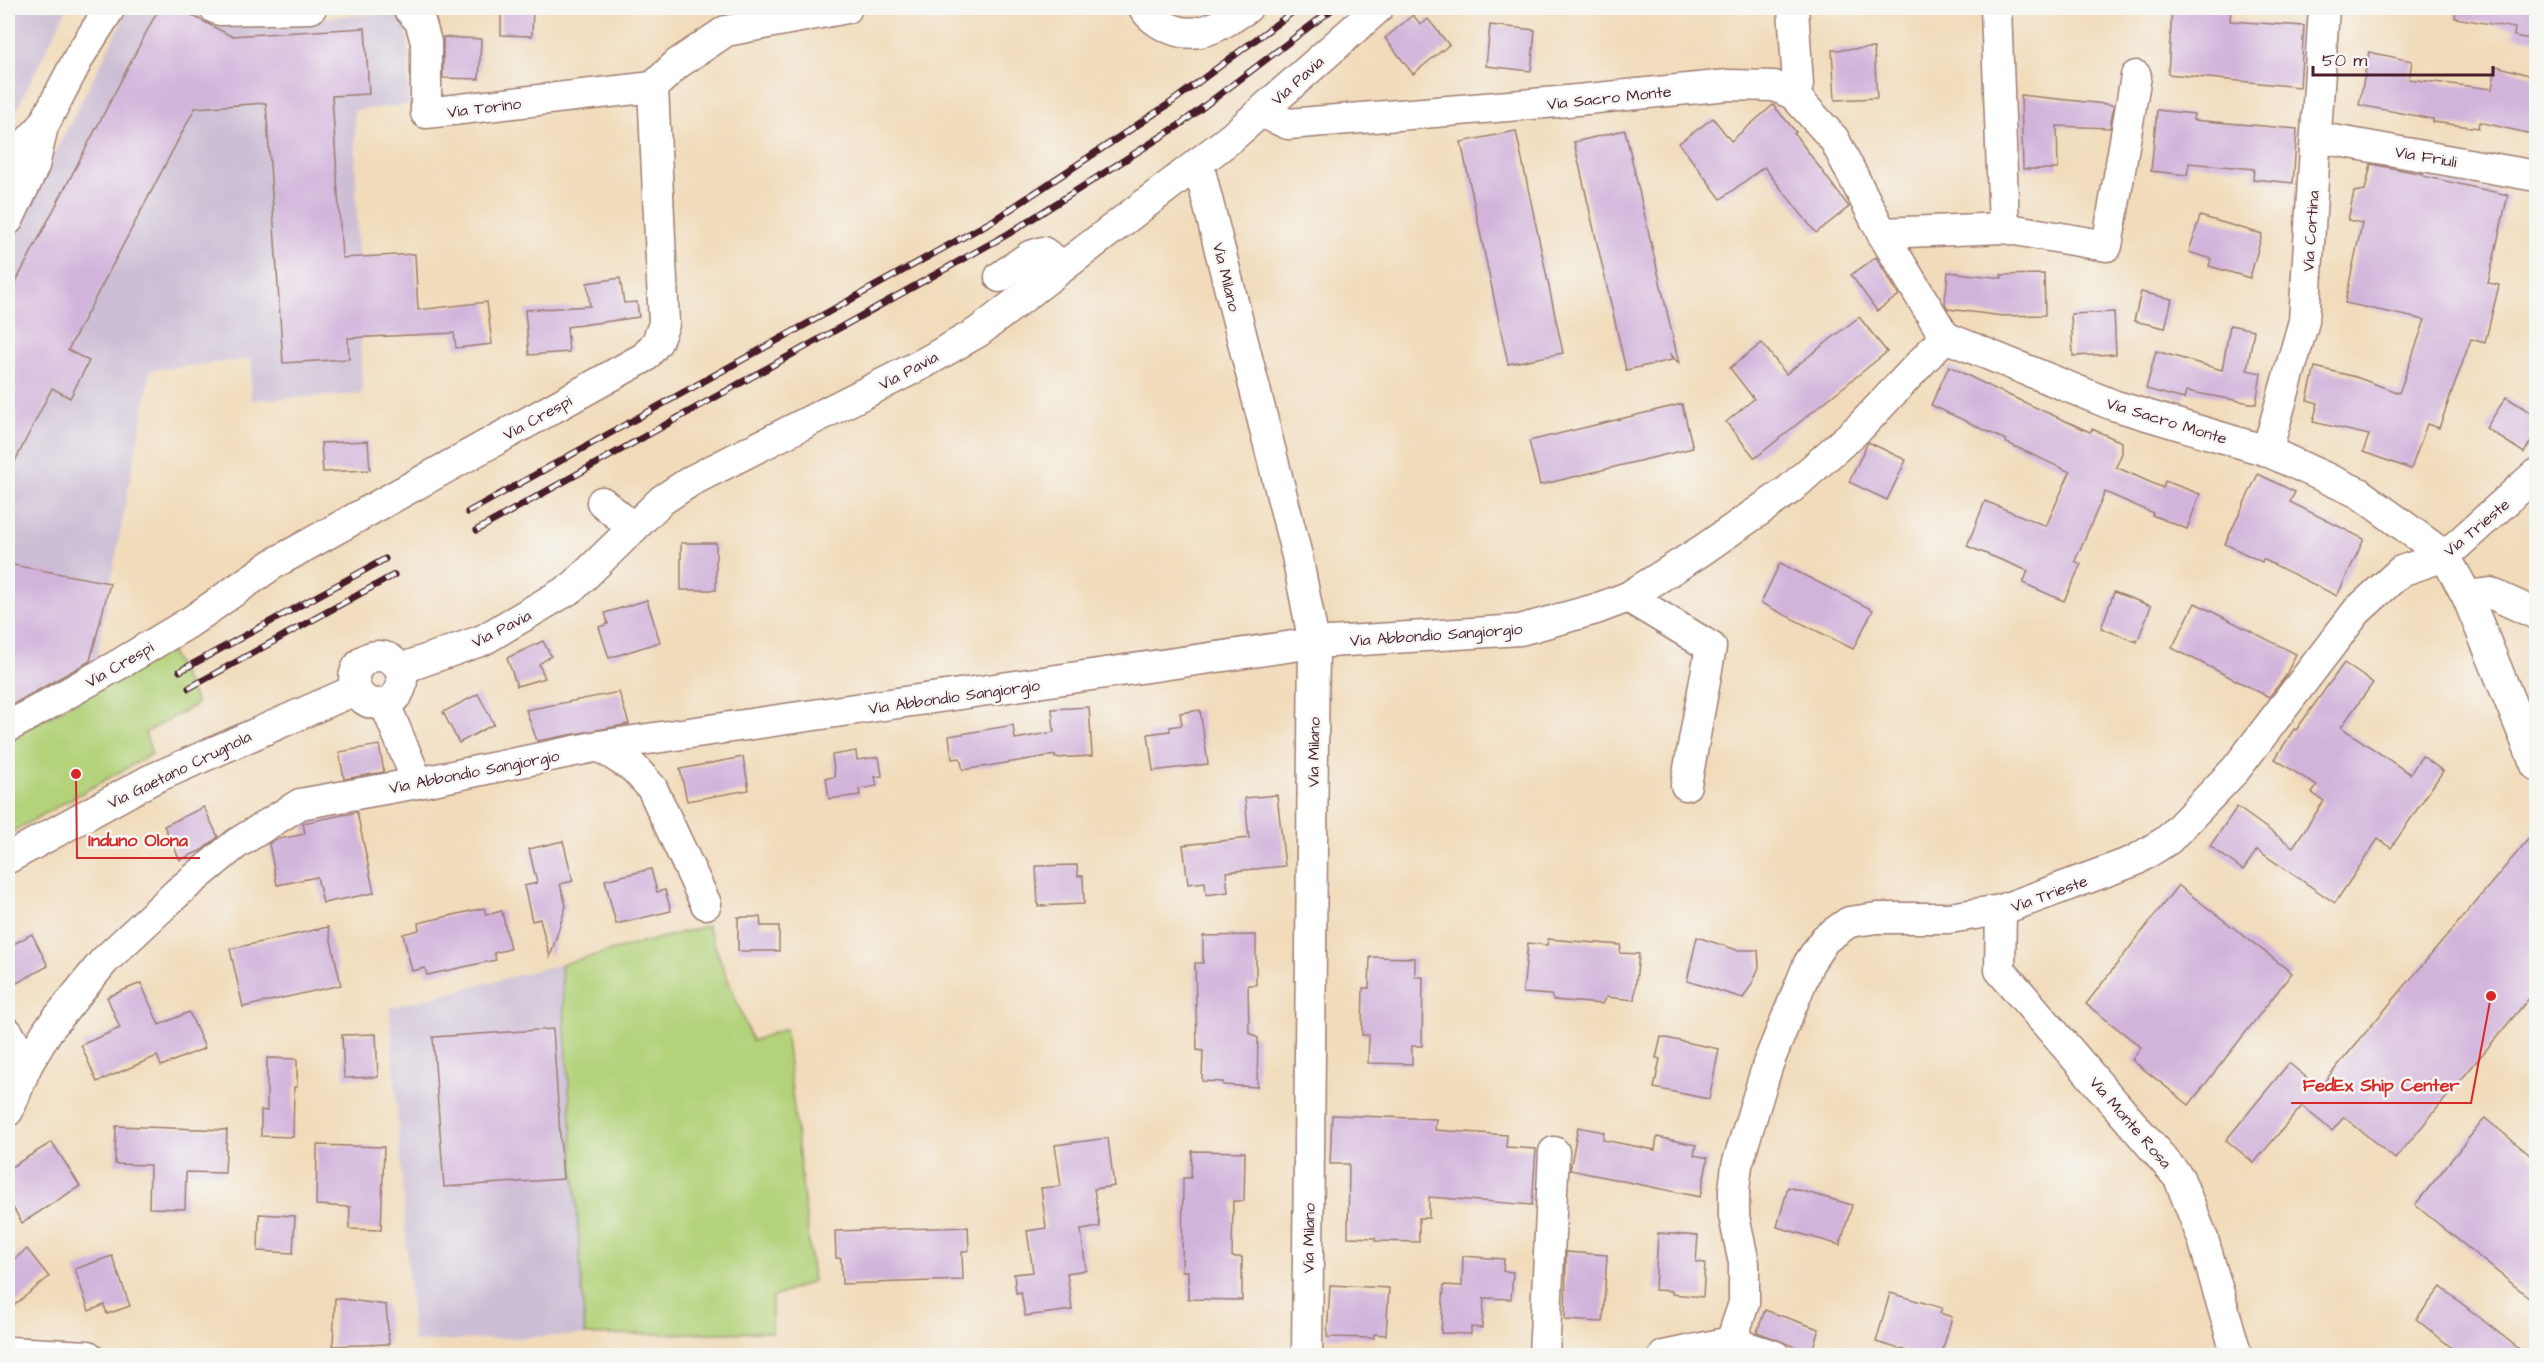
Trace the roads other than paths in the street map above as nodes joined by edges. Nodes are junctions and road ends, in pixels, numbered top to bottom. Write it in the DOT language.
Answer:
graph roads {
  1 [pos="94,8"];
  2 [pos="110,8"];
  3 [pos="215,8"];
  4 [pos="311,8"];
  5 [pos="408,8"];
  6 [pos="847,8"];
  7 [pos="1144,8"];
  8 [pos="1247,8"];
  9 [pos="1378,8"];
  10 [pos="1793,8"];
  11 [pos="1996,8"];
  12 [pos="2324,8"];
  13 [pos="742,18"];
  14 [pos="80,55"];
  15 [pos="2136,76"];
  16 [pos="653,87"];
  17 [pos="1793,94"];
  18 [pos="1261,112"];
  19 [pos="43,126"];
  20 [pos="2316,137"];
  21 [pos="8,163"];
  22 [pos="1198,163"];
  23 [pos="2536,176"];
  24 [pos="8,220"];
  25 [pos="2004,228"];
  26 [pos="1882,232"];
  27 [pos="1063,266"];
  28 [pos="1000,277"];
  29 [pos="1945,337"];
  30 [pos="2267,451"];
  31 [pos="2536,474"];
  32 [pos="602,502"];
  33 [pos="633,528"];
  34 [pos="2445,556"];
  35 [pos="2467,596"];
  36 [pos="1628,597"];
  37 [pos="2536,614"];
  38 [pos="1314,643"];
  39 [pos="400,669"];
  40 [pos="355,690"];
  41 [pos="385,704"];
  42 [pos="8,727"];
  43 [pos="599,746"];
  44 [pos="2536,765"];
  45 [pos="418,783"];
  46 [pos="1686,785"];
  47 [pos="8,858"];
  48 [pos="706,904"];
  49 [pos="2001,910"];
  50 [pos="8,1033"];
  51 [pos="27,1065"];
  52 [pos="8,1111"];
  53 [pos="1554,1152"];
  54 [pos="1731,1342"];
  55 [pos="8,1352"];
  56 [pos="88,1356"];
  57 [pos="1306,1356"];
  58 [pos="1544,1356"];
  59 [pos="1664,1356"];
  60 [pos="1775,1356"];
  61 [pos="2237,1356"];
  1 -- 14 [label="street"];
  2 -- 14 [label="street"];
  3 -- 4 [label="street"];
  5 -- 16 [label="street, Via Torino"];
  6 -- 13 [label="street"];
  7 -- 8 [label="street"];
  9 -- 18 [label="street, Via Pavia"];
  10 -- 17 [label="street"];
  11 -- 25 [label="street"];
  12 -- 20 [label="street, Via Cortina"];
  13 -- 16 [label="street"];
  14 -- 19 [label="street"];
  15 -- 25 [label="street"];
  16 -- 42 [label="street, Via Crespi"];
  17 -- 18 [label="street, Via Sacro Monte"];
  17 -- 26 [label="street"];
  18 -- 22 [label="street, Via Pavia"];
  19 -- 21 [label="street"];
  19 -- 24 [label="street"];
  20 -- 23 [label="street, Via Friuli"];
  20 -- 30 [label="street, Via Cortina"];
  22 -- 27 [label="street, Via Pavia"];
  22 -- 38 [label="street, Via Milano"];
  25 -- 26 [label="street"];
  26 -- 29 [label="street"];
  27 -- 28 [label="street"];
  27 -- 33 [label="street, Via Pavia"];
  29 -- 30 [label="street, Via Sacro Monte"];
  29 -- 36 [label="street, Via Abbondio Sangiorgio"];
  30 -- 34 [label="street, Via Sacro Monte"];
  31 -- 34 [label="street, Via Trieste"];
  32 -- 33 [label="street"];
  33 -- 39 [label="street, Via Pavia"];
  34 -- 35 [label="street, Via Sacro Monte"];
  34 -- 49 [label="street, Via Trieste"];
  35 -- 37 [label="street"];
  35 -- 44 [label="street, Via Sacro Monte"];
  36 -- 38 [label="street, Via Abbondio Sangiorgio"];
  36 -- 46 [label="street"];
  38 -- 43 [label="street, Via Abbondio Sangiorgio"];
  38 -- 57 [label="street, Via Milano"];
  39 -- 40 [label="street"];
  39 -- 41 [label="street"];
  40 -- 41 [label="street"];
  40 -- 47 [label="street, Via Gaetano Crugnola"];
  41 -- 45 [label="street"];
  43 -- 45 [label="street, Via Abbondio Sangiorgio"];
  43 -- 48 [label="street"];
  45 -- 51 [label="street, Via Abbondio Sangiorgio"];
  49 -- 54 [label="street, Via Trieste"];
  49 -- 61 [label="street, Via Monte Rosa"];
  50 -- 51 [label="street"];
  51 -- 52 [label="street, Via Abbondio Sangiorgio"];
  53 -- 58 [label="street"];
  54 -- 59 [label="street"];
  54 -- 60 [label="street"];
  55 -- 56 [label="street"];
}
